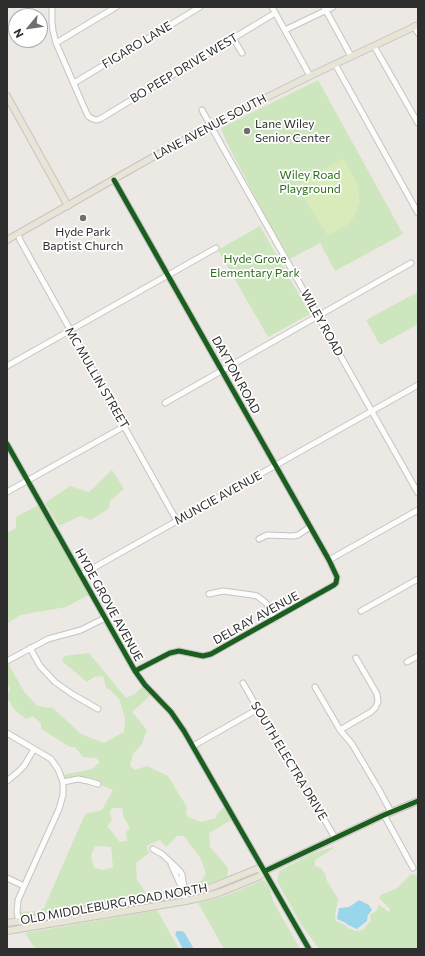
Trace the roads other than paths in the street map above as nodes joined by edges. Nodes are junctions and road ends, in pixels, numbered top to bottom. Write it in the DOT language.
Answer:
graph roads {
  1 [pos="52,7"];
  2 [pos="116,7"];
  3 [pos="200,7"];
  4 [pos="272,7"];
  5 [pos="333,7"];
  6 [pos="325,9"];
  7 [pos="275,13"];
  8 [pos="416,25"];
  9 [pos="285,30"];
  10 [pos="418,33"];
  11 [pos="233,38"];
  12 [pos="56,43"];
  13 [pos="374,46"];
  14 [pos="242,53"];
  15 [pos="351,56"];
  16 [pos="335,64"];
  17 [pos="310,76"];
  18 [pos="74,84"];
  19 [pos="7,96"];
  20 [pos="202,110"];
  21 [pos="418,123"];
  22 [pos="211,125"];
  23 [pos="114,180"];
  24 [pos="68,206"];
  25 [pos="418,213"];
  26 [pos="18,234"];
  27 [pos="7,240"];
  28 [pos="216,248"];
  29 [pos="411,264"];
  30 [pos="168,275"];
  31 [pos="318,316"];
  32 [pos="70,330"];
  33 [pos="7,366"];
  34 [pos="222,370"];
  35 [pos="418,385"];
  36 [pos="165,402"];
  37 [pos="372,411"];
  38 [pos="124,426"];
  39 [pos="7,444"];
  40 [pos="275,465"];
  41 [pos="27,480"];
  42 [pos="7,492"];
  43 [pos="418,493"];
  44 [pos="418,510"];
  45 [pos="177,521"];
  46 [pos="310,527"];
  47 [pos="259,539"];
  48 [pos="329,560"];
  49 [pos="81,575"];
  50 [pos="418,579"];
  51 [pos="337,580"];
  52 [pos="209,594"];
  53 [pos="361,611"];
  54 [pos="105,618"];
  55 [pos="275,619"];
  56 [pos="30,648"];
  57 [pos="418,656"];
  58 [pos="356,658"];
  59 [pos="7,661"];
  60 [pos="407,662"];
  61 [pos="135,671"];
  62 [pos="243,683"];
  63 [pos="315,687"];
  64 [pos="98,709"];
  65 [pos="258,709"];
  66 [pos="340,730"];
  67 [pos="7,733"];
  68 [pos="193,746"];
  69 [pos="34,749"];
  70 [pos="7,781"];
  71 [pos="63,782"];
  72 [pos="98,784"];
  73 [pos="418,801"];
  74 [pos="391,812"];
  75 [pos="384,815"];
  76 [pos="335,838"];
  77 [pos="153,849"];
  78 [pos="413,868"];
  79 [pos="265,871"];
  80 [pos="7,878"];
  81 [pos="24,886"];
  82 [pos="184,891"];
  83 [pos="186,901"];
  84 [pos="102,908"];
  85 [pos="103,915"];
  86 [pos="19,922"];
  87 [pos="7,923"];
  88 [pos="7,931"];
  89 [pos="309,949"];
  1 -- 12 [label="street"];
  2 -- 12 [label="street"];
  3 -- 18 [label="street, FIGARO LANE"];
  4 -- 7 [label="street"];
  5 -- 6 [label="street"];
  6 -- 9 [label="street"];
  6 -- 15 [label="street"];
  7 -- 9 [label="street"];
  7 -- 11 [label="street, BO PEEP DRIVE WEST"];
  8 -- 10 [label="street"];
  8 -- 13 [label="main road, LANE AVENUE SOUTH"];
  9 -- 17 [label="street"];
  11 -- 14 [label="street"];
  11 -- 18 [label="street, BO PEEP DRIVE WEST"];
  12 -- 18 [label="street"];
  13 -- 15 [label="main road, LANE AVENUE SOUTH"];
  13 -- 21 [label="street"];
  15 -- 16 [label="main road, LANE AVENUE SOUTH"];
  16 -- 17 [label="main road, LANE AVENUE SOUTH"];
  16 -- 25 [label="street"];
  17 -- 22 [label="main road, LANE AVENUE SOUTH"];
  19 -- 24 [label="main road"];
  20 -- 22 [label="street, WILEY ROAD"];
  22 -- 23 [label="main road, LANE AVENUE SOUTH"];
  22 -- 31 [label="street, WILEY ROAD"];
  23 -- 24 [label="main road, LANE AVENUE SOUTH"];
  23 -- 30 [label="street, DAYTON ROAD"];
  24 -- 26 [label="main road, LANE AVENUE SOUTH"];
  26 -- 27 [label="main road, LANE AVENUE SOUTH"];
  26 -- 32 [label="street, MC MULLIN STREET"];
  28 -- 30 [label="street"];
  29 -- 31 [label="street"];
  30 -- 32 [label="street"];
  30 -- 34 [label="street, DAYTON ROAD"];
  31 -- 34 [label="street"];
  31 -- 37 [label="street, WILEY ROAD"];
  32 -- 33 [label="street"];
  32 -- 38 [label="street, MC MULLIN STREET"];
  34 -- 36 [label="street"];
  34 -- 40 [label="street, DAYTON ROAD"];
  35 -- 37 [label="street, MUNCIE AVENUE"];
  37 -- 40 [label="street, MUNCIE AVENUE"];
  37 -- 43 [label="street, WILEY ROAD"];
  38 -- 41 [label="street"];
  38 -- 45 [label="street, MC MULLIN STREET"];
  39 -- 41 [label="street, HYDE GROVE AVENUE"];
  40 -- 45 [label="street, MUNCIE AVENUE"];
  40 -- 46 [label="street, DAYTON ROAD"];
  41 -- 42 [label="street"];
  41 -- 49 [label="street, HYDE GROVE AVENUE"];
  44 -- 48 [label="street"];
  45 -- 49 [label="street, MUNCIE AVENUE"];
  46 -- 47 [label="street"];
  46 -- 48 [label="street, DAYTON ROAD"];
  48 -- 51 [label="street, DAYTON ROAD"];
  49 -- 54 [label="street, HYDE GROVE AVENUE"];
  50 -- 53 [label="street"];
  51 -- 55 [label="street, DELRAY AVENUE"];
  52 -- 55 [label="street"];
  54 -- 56 [label="street"];
  54 -- 61 [label="street, HYDE GROVE AVENUE"];
  55 -- 61 [label="street, DELRAY AVENUE"];
  56 -- 59 [label="street"];
  56 -- 64 [label="street"];
  57 -- 60 [label="street"];
  58 -- 66 [label="street"];
  61 -- 68 [label="street, HYDE GROVE AVENUE"];
  62 -- 65 [label="street, SOUTH ELECTRA DRIVE"];
  63 -- 66 [label="street"];
  65 -- 68 [label="street"];
  65 -- 76 [label="street, SOUTH ELECTRA DRIVE"];
  66 -- 74 [label="street"];
  67 -- 69 [label="street"];
  68 -- 79 [label="street, HYDE GROVE AVENUE"];
  69 -- 70 [label="street"];
  69 -- 71 [label="street"];
  71 -- 72 [label="street"];
  71 -- 81 [label="street"];
  73 -- 74 [label="main road, OLD MIDDLEBURG ROAD NORTH"];
  74 -- 75 [label="main road, OLD MIDDLEBURG ROAD NORTH"];
  75 -- 76 [label="main road, OLD MIDDLEBURG ROAD NORTH"];
  75 -- 78 [label="street"];
  76 -- 79 [label="main road, OLD MIDDLEBURG ROAD NORTH"];
  77 -- 82 [label="street"];
  79 -- 82 [label="main road, OLD MIDDLEBURG ROAD NORTH"];
  79 -- 83 [label="main road, OLD MIDDLEBURG ROAD NORTH"];
  79 -- 89 [label="street, HYDE GROVE AVENUE"];
  80 -- 81 [label="street"];
  81 -- 86 [label="street"];
  82 -- 83 [label="street"];
  82 -- 84 [label="main road, OLD MIDDLEBURG ROAD NORTH"];
  83 -- 85 [label="main road, OLD MIDDLEBURG ROAD NORTH"];
  84 -- 85 [label="main road"];
  84 -- 86 [label="main road, OLD MIDDLEBURG ROAD NORTH"];
  85 -- 88 [label="main road, OLD MIDDLEBURG ROAD NORTH"];
  86 -- 87 [label="main road, OLD MIDDLEBURG ROAD NORTH"];
}
